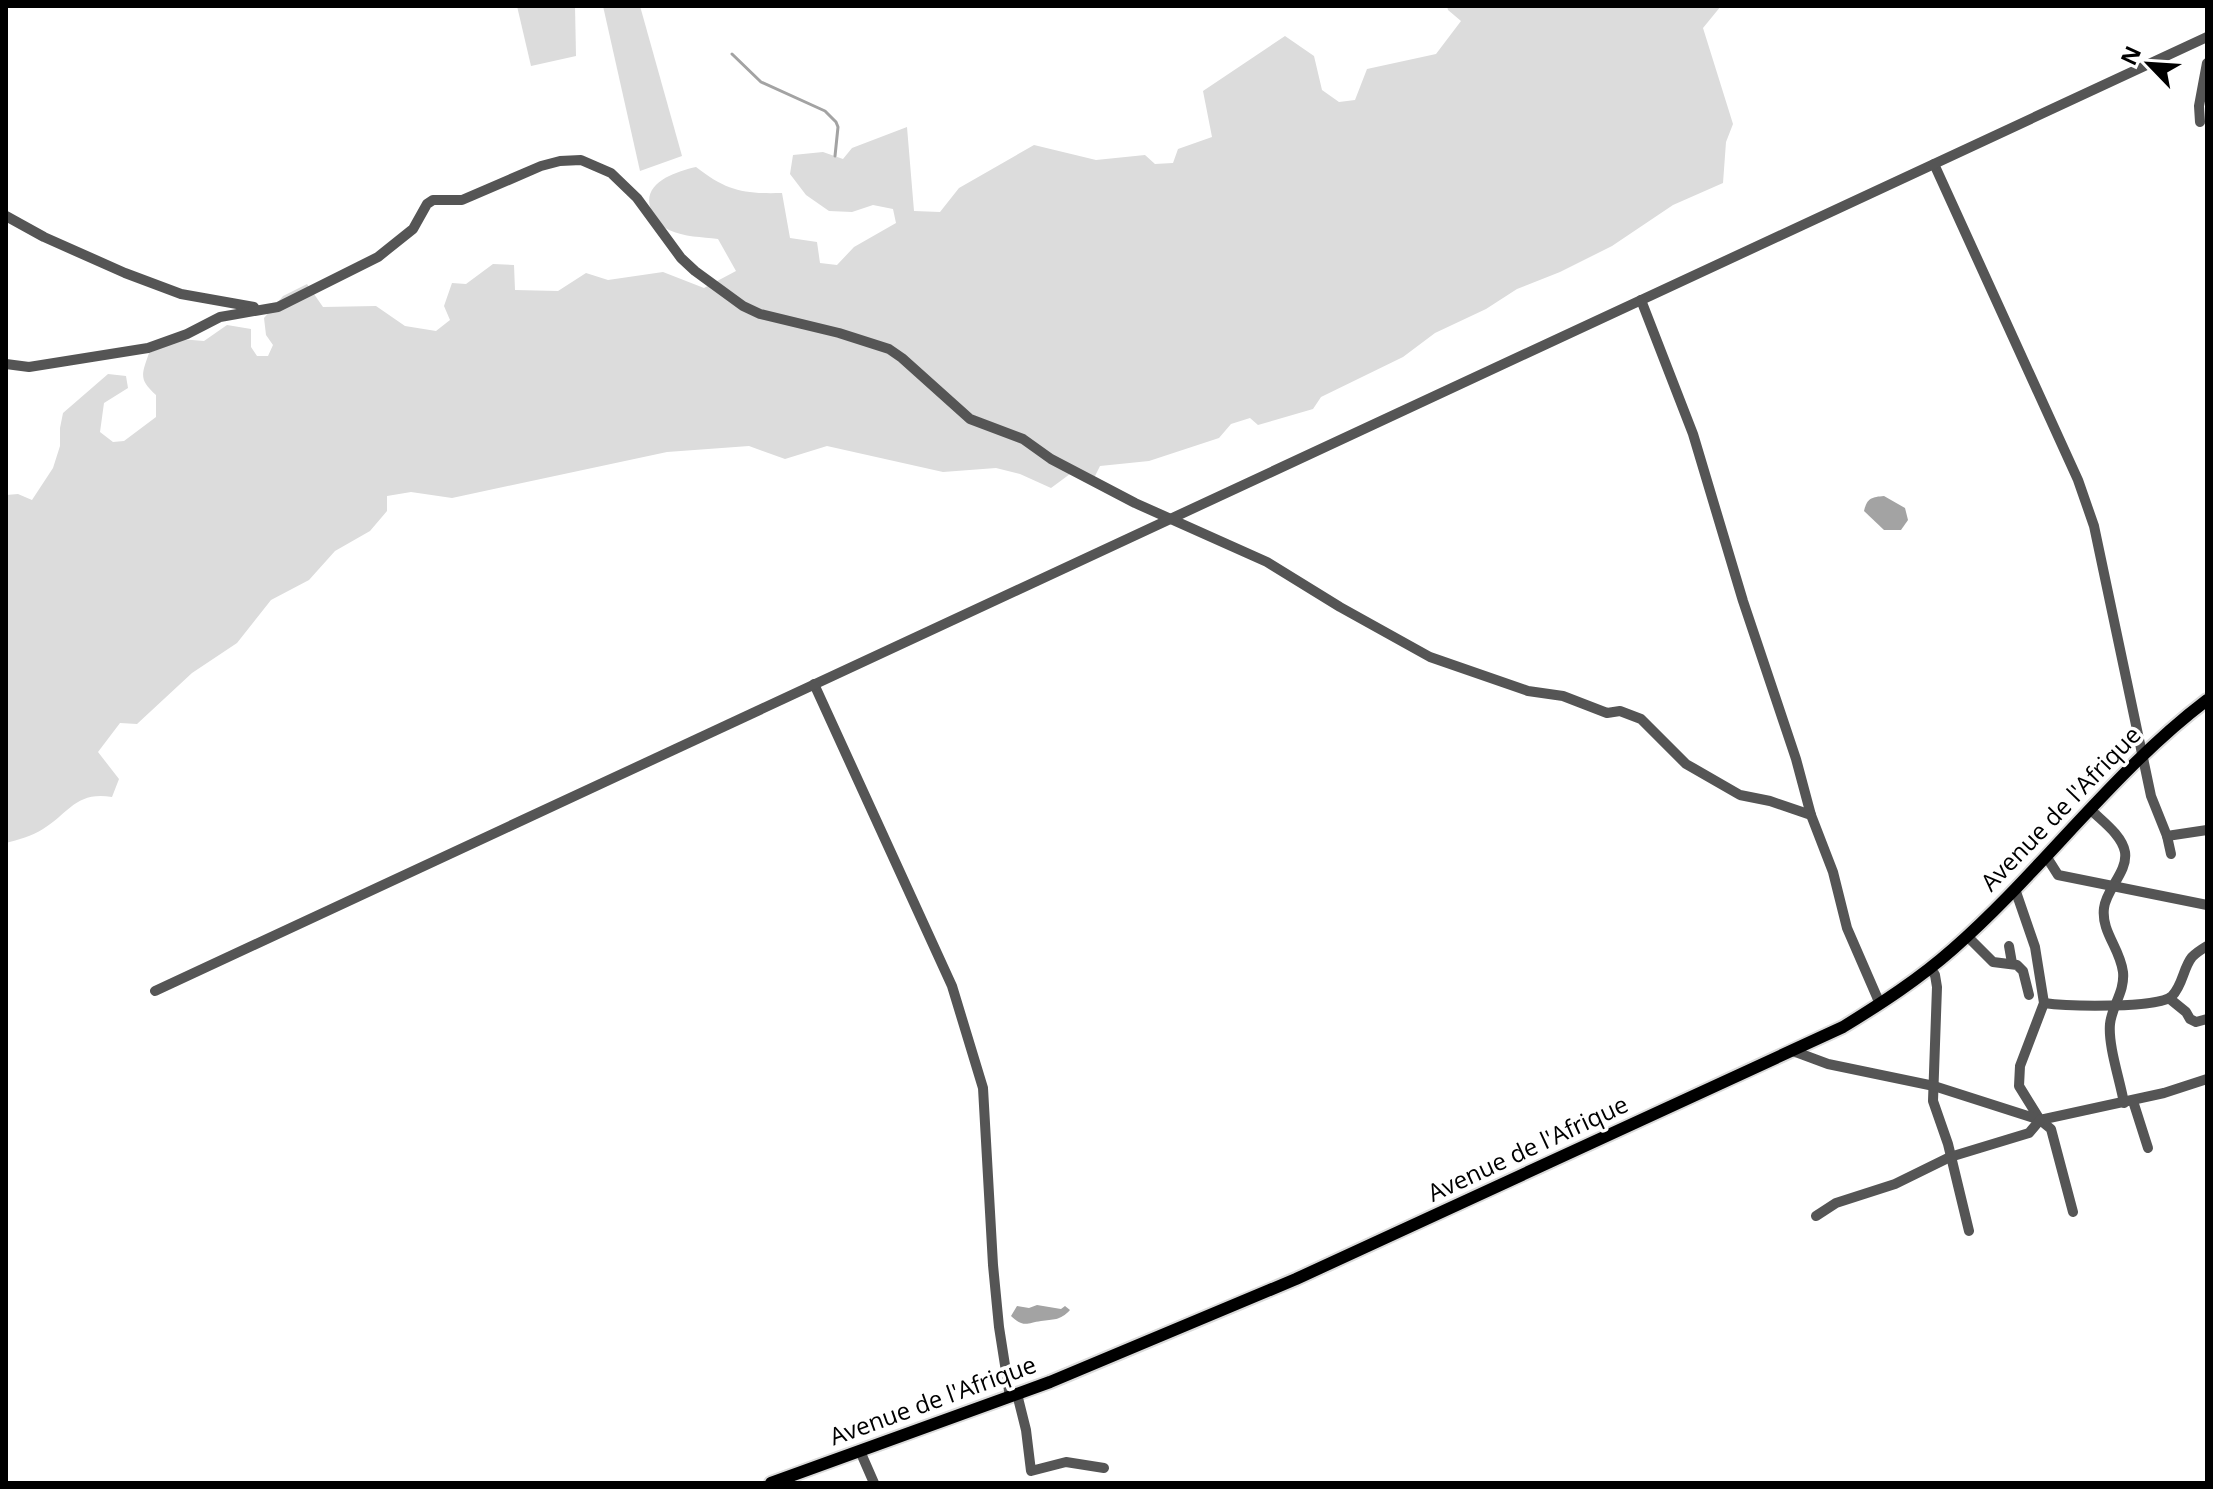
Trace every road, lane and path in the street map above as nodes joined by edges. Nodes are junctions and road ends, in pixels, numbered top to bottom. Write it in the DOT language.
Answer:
graph roads {
  1 [pos="2207,37"];
  2 [pos="2207,63"];
  3 [pos="2200,122"];
  4 [pos="1934,164"];
  5 [pos="6,216"];
  6 [pos="1641,300"];
  7 [pos="264,309"];
  8 [pos="6,364"];
  9 [pos="1172,518"];
  10 [pos="814,684"];
  11 [pos="2207,700"];
  12 [pos="2144,755"];
  13 [pos="2091,810"];
  14 [pos="1811,815"];
  15 [pos="2207,830"];
  16 [pos="2167,836"];
  17 [pos="2171,854"];
  18 [pos="2046,856"];
  19 [pos="2114,886"];
  20 [pos="2015,889"];
  21 [pos="2207,905"];
  22 [pos="1967,936"];
  23 [pos="2009,946"];
  24 [pos="2207,946"];
  25 [pos="2012,963"];
  26 [pos="1930,968"];
  27 [pos="155,991"];
  28 [pos="2029,995"];
  29 [pos="2170,999"];
  30 [pos="2044,1003"];
  31 [pos="1880,1004"];
  32 [pos="2115,1004"];
  33 [pos="2207,1019"];
  34 [pos="1793,1051"];
  35 [pos="2207,1079"];
  36 [pos="1934,1086"];
  37 [pos="2128,1102"];
  38 [pos="2040,1120"];
  39 [pos="2148,1148"];
  40 [pos="1950,1157"];
  41 [pos="2073,1212"];
  42 [pos="1816,1216"];
  43 [pos="1969,1231"];
  44 [pos="1014,1395"];
  45 [pos="860,1451"];
  46 [pos="1104,1468"];
  47 [pos="771,1483"];
  48 [pos="874,1483"];
  1 -- 4 [label="street"];
  2 -- 3 [label="street"];
  4 -- 6 [label="street"];
  4 -- 12 [label="street"];
  5 -- 7 [label="street"];
  6 -- 9 [label="street"];
  6 -- 14 [label="street"];
  7 -- 8 [label="street"];
  7 -- 9 [label="street"];
  9 -- 10 [label="street"];
  9 -- 14 [label="street"];
  10 -- 27 [label="street"];
  10 -- 44 [label="street"];
  11 -- 12 [label="main road, Avenue de l'Afrique"];
  12 -- 13 [label="main road, Avenue de l'Afrique"];
  12 -- 16 [label="street"];
  13 -- 18 [label="main road, Avenue de l'Afrique"];
  13 -- 19 [label="street"];
  14 -- 31 [label="street"];
  15 -- 16 [label="street"];
  16 -- 17 [label="street"];
  18 -- 19 [label="street"];
  18 -- 20 [label="main road, Avenue de l'Afrique"];
  19 -- 21 [label="street"];
  19 -- 32 [label="street"];
  20 -- 22 [label="main road, Avenue de l'Afrique"];
  20 -- 30 [label="street"];
  22 -- 25 [label="street"];
  22 -- 26 [label="main road, Avenue de l'Afrique"];
  23 -- 25 [label="street"];
  24 -- 29 [label="street"];
  25 -- 28 [label="street"];
  26 -- 31 [label="main road, Avenue de l'Afrique"];
  26 -- 36 [label="street"];
  29 -- 32 [label="street"];
  29 -- 33 [label="street"];
  30 -- 32 [label="street"];
  30 -- 38 [label="street"];
  31 -- 34 [label="main road, Avenue de l'Afrique"];
  32 -- 37 [label="street"];
  34 -- 36 [label="street"];
  34 -- 44 [label="main road, Avenue de l'Afrique"];
  35 -- 37 [label="street"];
  36 -- 38 [label="street"];
  36 -- 40 [label="street"];
  37 -- 38 [label="street"];
  37 -- 39 [label="street"];
  38 -- 40 [label="street"];
  38 -- 41 [label="street"];
  40 -- 42 [label="street"];
  40 -- 43 [label="street"];
  44 -- 45 [label="main road, Avenue de l'Afrique"];
  44 -- 46 [label="street"];
  45 -- 47 [label="main road, Avenue de l'Afrique"];
  45 -- 48 [label="street"];
}
